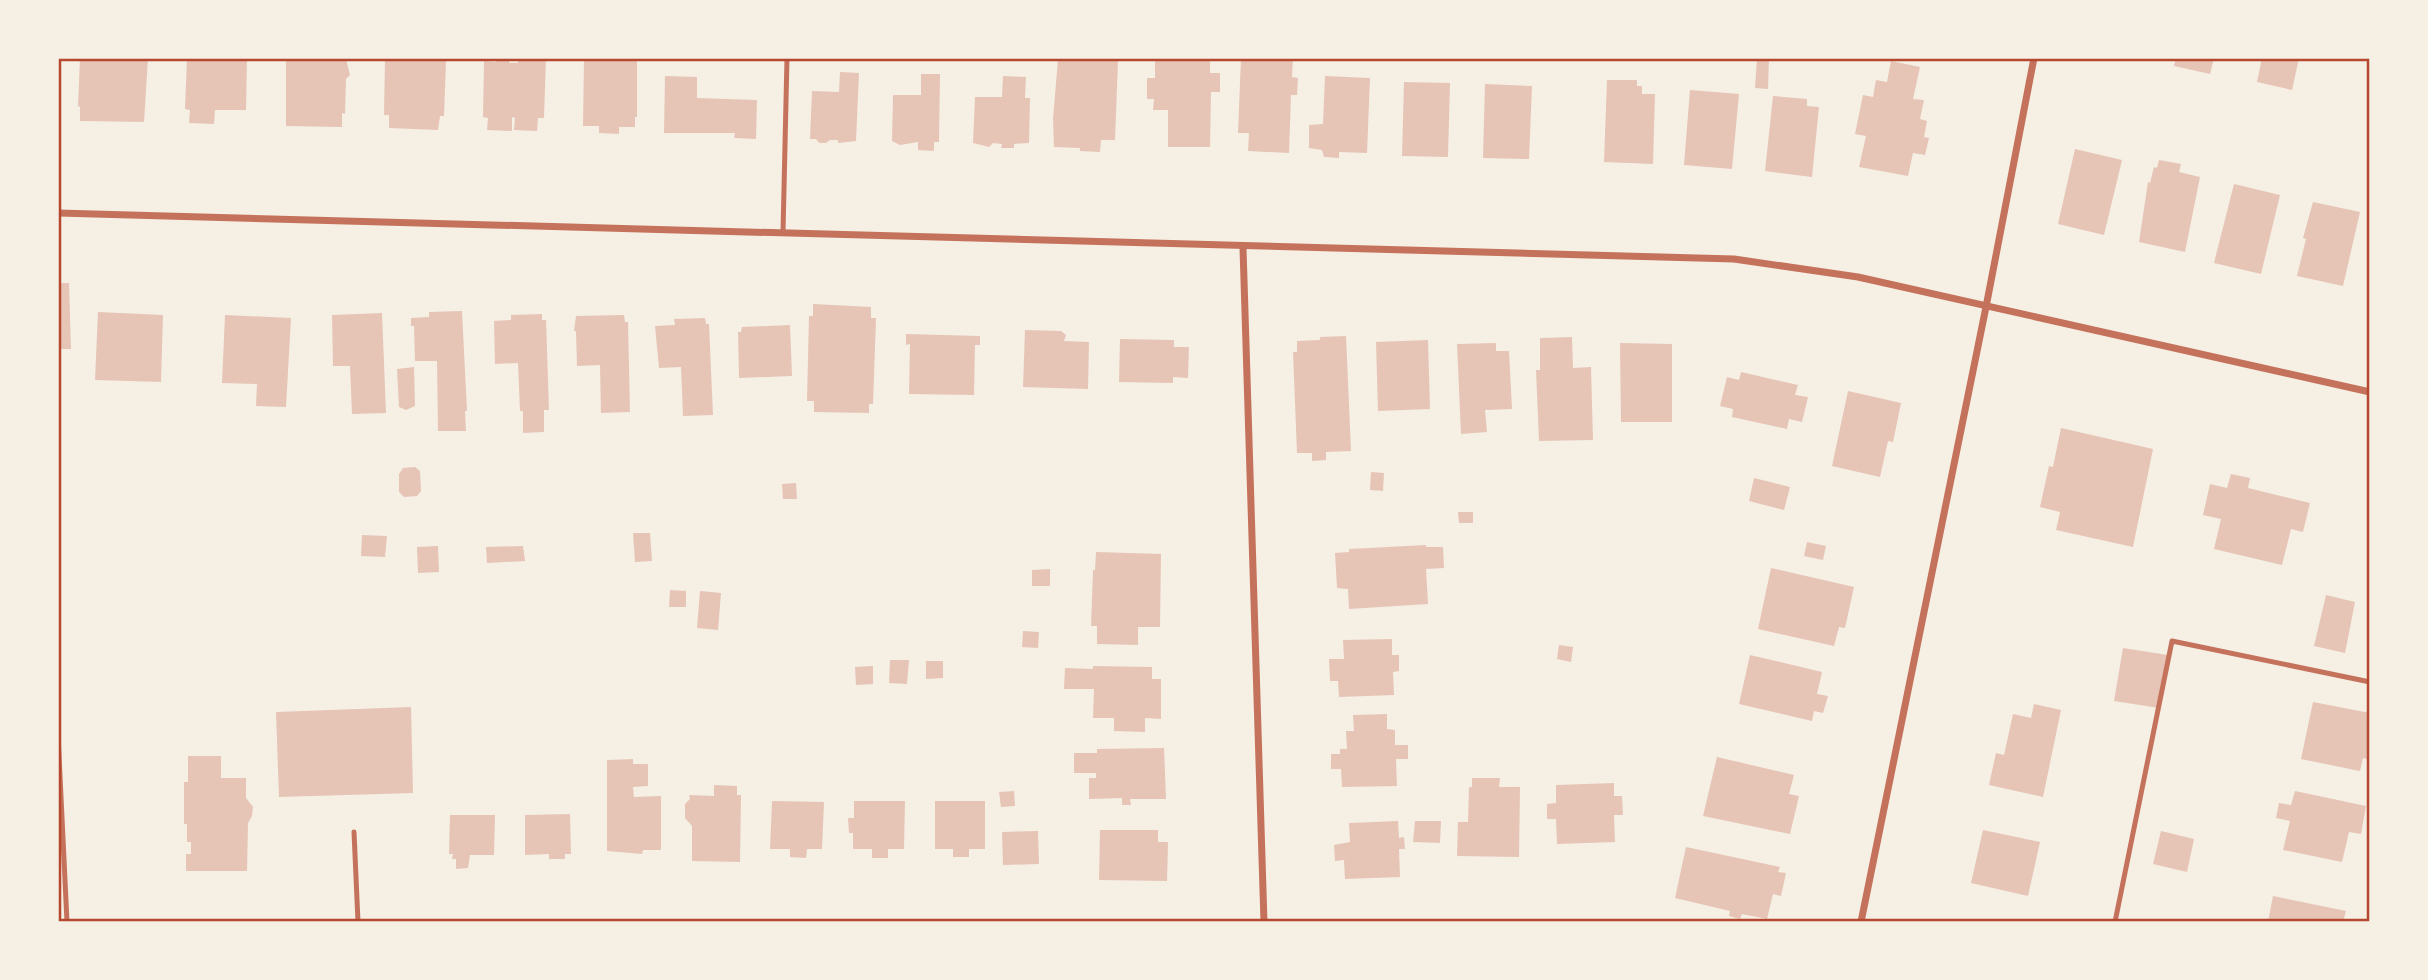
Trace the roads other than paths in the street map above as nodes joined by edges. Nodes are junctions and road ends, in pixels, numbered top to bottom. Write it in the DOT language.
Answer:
graph roads {
  1 [pos="787,58"];
  2 [pos="2034,58"];
  3 [pos="58,214"];
  4 [pos="783,232"];
  5 [pos="1243,248"];
  6 [pos="1986,307"];
  7 [pos="2370,392"];
  8 [pos="2370,682"];
  9 [pos="58,734"];
  10 [pos="354,832"];
  11 [pos="67,922"];
  12 [pos="358,922"];
  13 [pos="1264,922"];
  14 [pos="1861,922"];
  15 [pos="2115,922"];
  1 -- 4 [label="lane"];
  2 -- 6 [label="street"];
  3 -- 4 [label="street"];
  4 -- 5 [label="street"];
  5 -- 6 [label="street"];
  5 -- 13 [label="street"];
  6 -- 7 [label="street"];
  6 -- 14 [label="street"];
  8 -- 15 [label="lane"];
  9 -- 11 [label="lane"];
  10 -- 12 [label="lane"];
}
